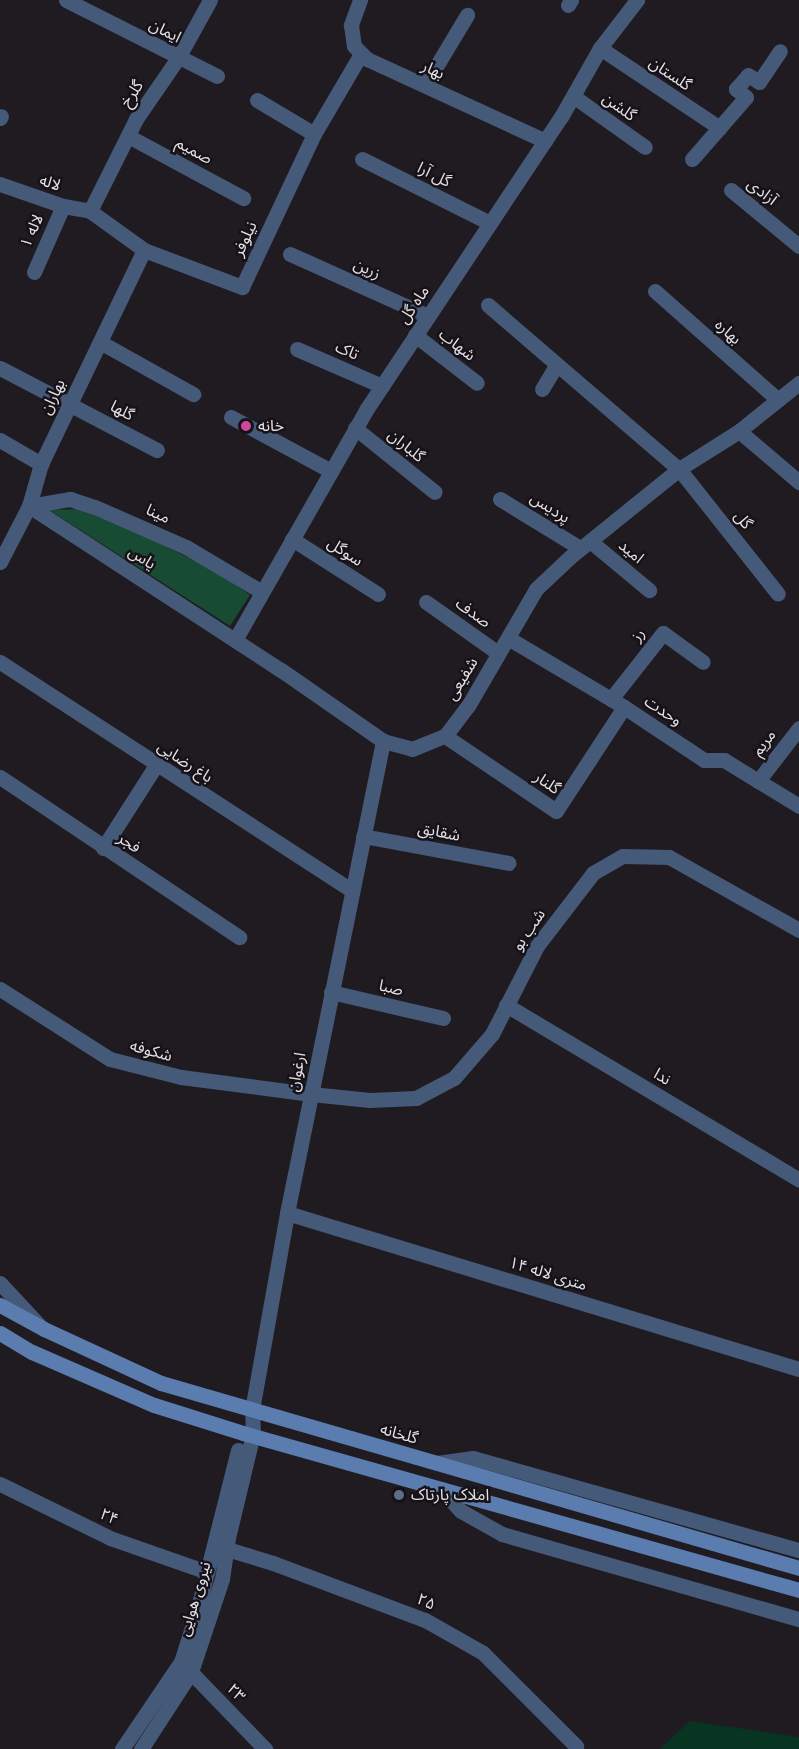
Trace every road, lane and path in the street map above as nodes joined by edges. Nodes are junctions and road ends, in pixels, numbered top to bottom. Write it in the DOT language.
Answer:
graph roads {
  1 [pos="66,0"];
  2 [pos="210,0"];
  3 [pos="360,0"];
  4 [pos="637,0"];
  5 [pos="467,15"];
  6 [pos="600,48"];
  7 [pos="780,51"];
  8 [pos="361,54"];
  9 [pos="178,58"];
  10 [pos="217,76"];
  11 [pos="425,86"];
  12 [pos="573,96"];
  13 [pos="257,100"];
  14 [pos="720,129"];
  15 [pos="314,134"];
  16 [pos="128,136"];
  17 [pos="545,141"];
  18 [pos="645,147"];
  19 [pos="362,159"];
  20 [pos="692,159"];
  21 [pos="0,184"];
  22 [pos="730,190"];
  23 [pos="243,198"];
  24 [pos="63,206"];
  25 [pos="90,211"];
  26 [pos="490,223"];
  27 [pos="799,246"];
  28 [pos="144,250"];
  29 [pos="290,254"];
  30 [pos="34,272"];
  31 [pos="655,291"];
  32 [pos="488,305"];
  33 [pos="428,316"];
  34 [pos="415,335"];
  35 [pos="100,342"];
  36 [pos="297,349"];
  37 [pos="556,366"];
  38 [pos="0,368"];
  39 [pos="477,383"];
  40 [pos="799,383"];
  41 [pos="382,386"];
  42 [pos="542,389"];
  43 [pos="193,394"];
  44 [pos="778,400"];
  45 [pos="70,404"];
  46 [pos="231,417"];
  47 [pos="355,428"];
  48 [pos="739,431"];
  49 [pos="0,440"];
  50 [pos="157,450"];
  51 [pos="41,464"];
  52 [pos="679,469"];
  53 [pos="331,471"];
  54 [pos="799,482"];
  55 [pos="435,492"];
  56 [pos="500,499"];
  57 [pos="29,507"];
  58 [pos="292,539"];
  59 [pos="585,544"];
  60 [pos="2,552"];
  61 [pos="649,590"];
  62 [pos="262,592"];
  63 [pos="378,594"];
  64 [pos="778,594"];
  65 [pos="426,602"];
  66 [pos="508,638"];
  67 [pos="235,640"];
  68 [pos="498,654"];
  69 [pos="0,662"];
  70 [pos="704,662"];
  71 [pos="617,703"];
  72 [pos="799,729"];
  73 [pos="445,736"];
  74 [pos="383,741"];
  75 [pos="156,765"];
  76 [pos="0,777"];
  77 [pos="758,781"];
  78 [pos="799,806"];
  79 [pos="363,836"];
  80 [pos="103,848"];
  81 [pos="509,863"];
  82 [pos="352,891"];
  83 [pos="799,930"];
  84 [pos="239,937"];
  85 [pos="0,989"];
  86 [pos="331,992"];
  87 [pos="506,1005"];
  88 [pos="443,1018"];
  89 [pos="311,1094"];
  90 [pos="799,1180"];
  91 [pos="287,1213"];
  92 [pos="0,1283"];
  93 [pos="0,1305"];
  94 [pos="44,1329"];
  95 [pos="0,1333"];
  96 [pos="799,1369"];
  97 [pos="252,1410"];
  98 [pos="248,1434"];
  99 [pos="435,1463"];
  100 [pos="0,1484"];
  101 [pos="441,1489"];
  102 [pos="227,1549"];
  103 [pos="799,1550"];
  104 [pos="799,1568"];
  105 [pos="207,1572"];
  106 [pos="222,1579"];
  107 [pos="799,1590"];
  108 [pos="799,1619"];
  109 [pos="186,1667"];
  110 [pos="576,1746"];
  111 [pos="122,1749"];
  112 [pos="141,1749"];
  113 [pos="265,1749"];
  1 -- 9 [label="street, ایمان"];
  2 -- 9 [label="street, گلرخ"];
  3 -- 8 [label="street"];
  4 -- 6 [label="street, ماه گل"];
  5 -- 11 [label="street"];
  6 -- 12 [label="street, ماه گل"];
  6 -- 14 [label="street, گلستان"];
  7 -- 14 [label="street"];
  8 -- 11 [label="street, بهار"];
  8 -- 15 [label="street, نیلوفر"];
  9 -- 10 [label="street, ایمان"];
  9 -- 16 [label="street, گلرخ"];
  11 -- 17 [label="street, بهار"];
  12 -- 17 [label="street, ماه گل"];
  12 -- 18 [label="street, گلشن"];
  13 -- 15 [label="street"];
  14 -- 20 [label="street"];
  15 -- 28 [label="street, نیلوفر"];
  16 -- 23 [label="street, صمیم"];
  16 -- 25 [label="street, گلرخ"];
  17 -- 26 [label="street, ماه گل"];
  19 -- 26 [label="street, گل آرا"];
  21 -- 24 [label="street, لاله"];
  22 -- 27 [label="street, آزادی"];
  24 -- 25 [label="street, لاله"];
  24 -- 30 [label="street, لاله ۱"];
  25 -- 28 [label="street, نیلوفر"];
  26 -- 33 [label="street, ماه گل"];
  28 -- 35 [label="street, بهاران"];
  29 -- 33 [label="street, زرین"];
  31 -- 44 [label="street, بهاره"];
  32 -- 37 [label="street"];
  33 -- 34 [label="street, ماه گل"];
  34 -- 39 [label="street, شهاب"];
  34 -- 41 [label="street, ماه گل"];
  35 -- 43 [label="street"];
  35 -- 45 [label="street, بهاران"];
  36 -- 41 [label="street, تاک"];
  37 -- 42 [label="street"];
  37 -- 52 [label="street"];
  38 -- 45 [label="street, گلها"];
  40 -- 44 [label="street, شفیعی"];
  41 -- 47 [label="street, ماه گل"];
  44 -- 48 [label="street, شفیعی"];
  45 -- 50 [label="street, گلها"];
  45 -- 51 [label="street, بهاران"];
  46 -- 53 [label="street"];
  47 -- 53 [label="street, ماه گل"];
  47 -- 55 [label="street, گلباران"];
  48 -- 52 [label="street, شفیعی"];
  48 -- 54 [label="street"];
  49 -- 51 [label="street"];
  51 -- 57 [label="street, بهاران"];
  52 -- 59 [label="street, شفیعی"];
  52 -- 64 [label="street, گل"];
  53 -- 58 [label="street, ماه گل"];
  56 -- 59 [label="street, پردیس"];
  57 -- 60 [label="street, بهاران"];
  57 -- 62 [label="street, مینا"];
  57 -- 67 [label="street, یاس"];
  58 -- 62 [label="street, ماه گل"];
  58 -- 63 [label="street, سوگل"];
  59 -- 61 [label="street, امید"];
  59 -- 66 [label="street, شفیعی"];
  62 -- 67 [label="street, ماه گل"];
  65 -- 68 [label="street, صدف"];
  66 -- 68 [label="street, شفیعی"];
  66 -- 71 [label="street, وحدت"];
  67 -- 74 [label="street"];
  68 -- 73 [label="street, شفیعی"];
  69 -- 75 [label="street, باغ رضایی"];
  70 -- 71 [label="street, رز"];
  71 -- 73 [label="street, گلنار"];
  71 -- 77 [label="street, وحدت"];
  72 -- 77 [label="street, مریم"];
  73 -- 74 [label="street"];
  74 -- 79 [label="street, ارغوان"];
  75 -- 80 [label="street"];
  75 -- 82 [label="street, باغ رضایی"];
  76 -- 80 [label="street, فجر"];
  77 -- 78 [label="street, وحدت"];
  79 -- 81 [label="street, شقایق"];
  79 -- 82 [label="street, ارغوان"];
  80 -- 84 [label="street, فجر"];
  82 -- 86 [label="street, ارغوان"];
  83 -- 87 [label="street, شب بو"];
  85 -- 89 [label="street, شکوفه"];
  86 -- 88 [label="street, صبا"];
  86 -- 89 [label="street, ارغوان"];
  87 -- 89 [label="street, شب بو"];
  87 -- 90 [label="street, ندا"];
  89 -- 91 [label="street, ارغوان"];
  91 -- 96 [label="street, ۱۴ متری لاله"];
  91 -- 97 [label="street, ارغوان"];
  92 -- 94 [label="street"];
  93 -- 94 [label="main road, گلخانه"];
  94 -- 97 [label="main road, گلخانه"];
  95 -- 98 [label="main road"];
  97 -- 98 [label="street, ارغوان"];
  97 -- 99 [label="main road, گلخانه"];
  98 -- 101 [label="main road"];
  98 -- 102 [label="street, نیروی هوایی"];
  98 -- 105 [label="street, نیروی هوایی"];
  99 -- 103 [label="street"];
  99 -- 104 [label="main road, گلخانه"];
  100 -- 105 [label="street, ۲۴"];
  101 -- 107 [label="main road"];
  101 -- 108 [label="street"];
  102 -- 106 [label="street, نیروی هوایی"];
  102 -- 110 [label="street, ۲۵"];
  105 -- 106 [label="street, ۲۴"];
  105 -- 109 [label="street, نیروی هوایی"];
  106 -- 109 [label="street, نیروی هوایی"];
  109 -- 111 [label="street, نیروی هوایی"];
  109 -- 112 [label="street, نیروی هوایی"];
  109 -- 113 [label="street, ۲۳"];
}
